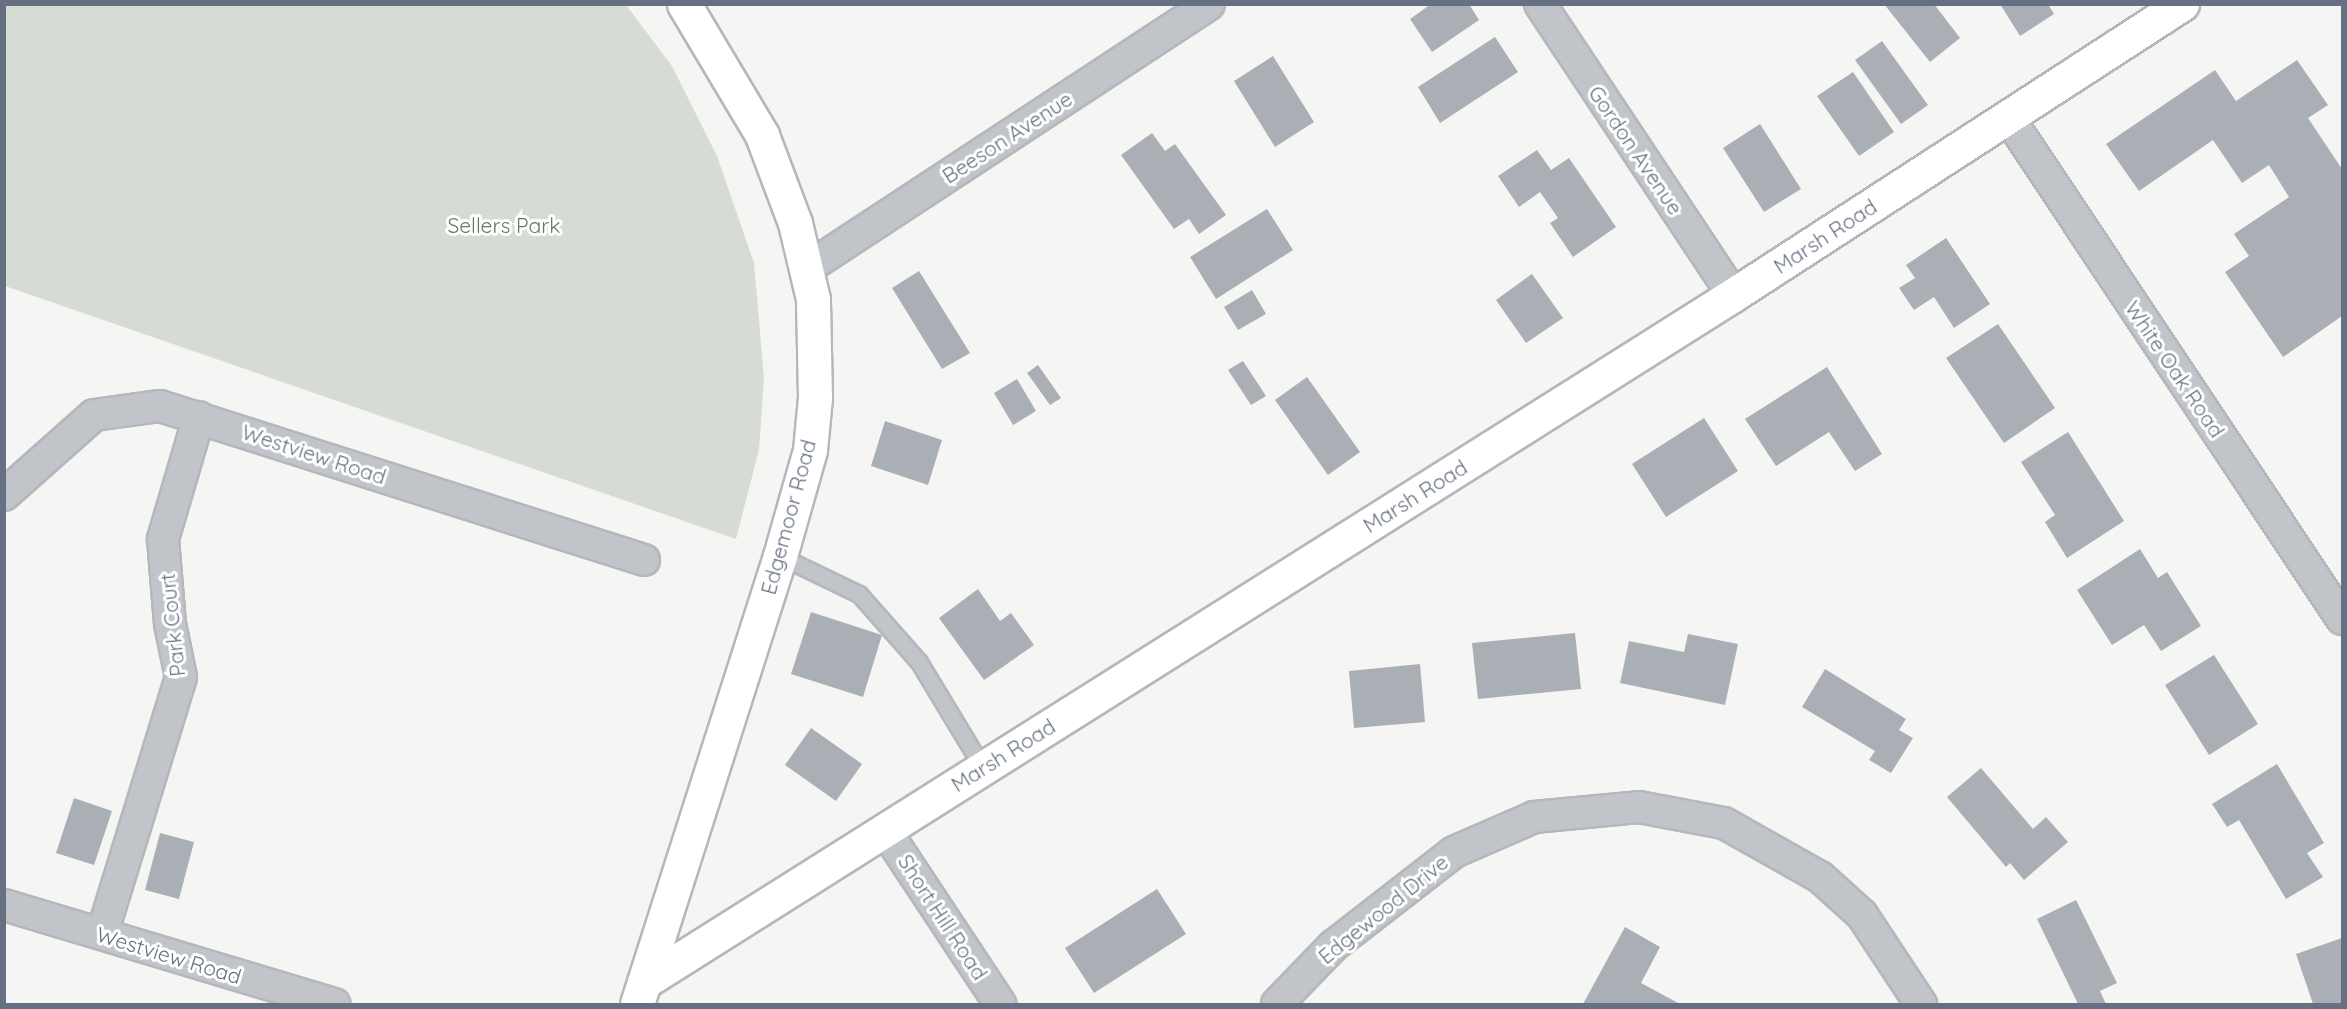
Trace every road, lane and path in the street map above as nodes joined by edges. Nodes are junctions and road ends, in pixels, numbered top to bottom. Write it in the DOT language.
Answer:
graph roads {
  1 [pos="684,4"];
  2 [pos="1209,4"];
  3 [pos="1540,4"];
  4 [pos="2182,4"];
  5 [pos="2008,117"];
  6 [pos="806,269"];
  7 [pos="1733,295"];
  8 [pos="199,417"];
  9 [pos="4,495"];
  10 [pos="780,556"];
  11 [pos="644,560"];
  12 [pos="2343,619"];
  13 [pos="983,768"];
  14 [pos="885,830"];
  15 [pos="4,905"];
  16 [pos="102,934"];
  17 [pos="641,993"];
  18 [pos="334,1005"];
  19 [pos="1000,1005"];
  20 [pos="1277,1005"];
  21 [pos="1922,1005"];
  1 -- 6 [label="main road, Edgemoor Road"];
  2 -- 6 [label="street, Beeson Avenue"];
  3 -- 7 [label="street, Gordon Avenue"];
  4 -- 5 [label="main road, Marsh Road"];
  5 -- 7 [label="main road, Marsh Road"];
  5 -- 12 [label="street, White Oak Road"];
  6 -- 10 [label="main road, Edgemoor Road"];
  7 -- 13 [label="main road, Marsh Road"];
  8 -- 9 [label="street, Westview Road"];
  8 -- 11 [label="street, Westview Road"];
  8 -- 16 [label="street, Park Court"];
  10 -- 13 [label="lane"];
  10 -- 17 [label="main road, Edgemoor Road"];
  13 -- 14 [label="main road, Marsh Road"];
  14 -- 17 [label="main road, Marsh Road"];
  14 -- 19 [label="street, Short Hill Road"];
  15 -- 16 [label="street, Westview Road"];
  16 -- 18 [label="street, Westview Road"];
  20 -- 21 [label="street, Edgewood Drive"];
}
